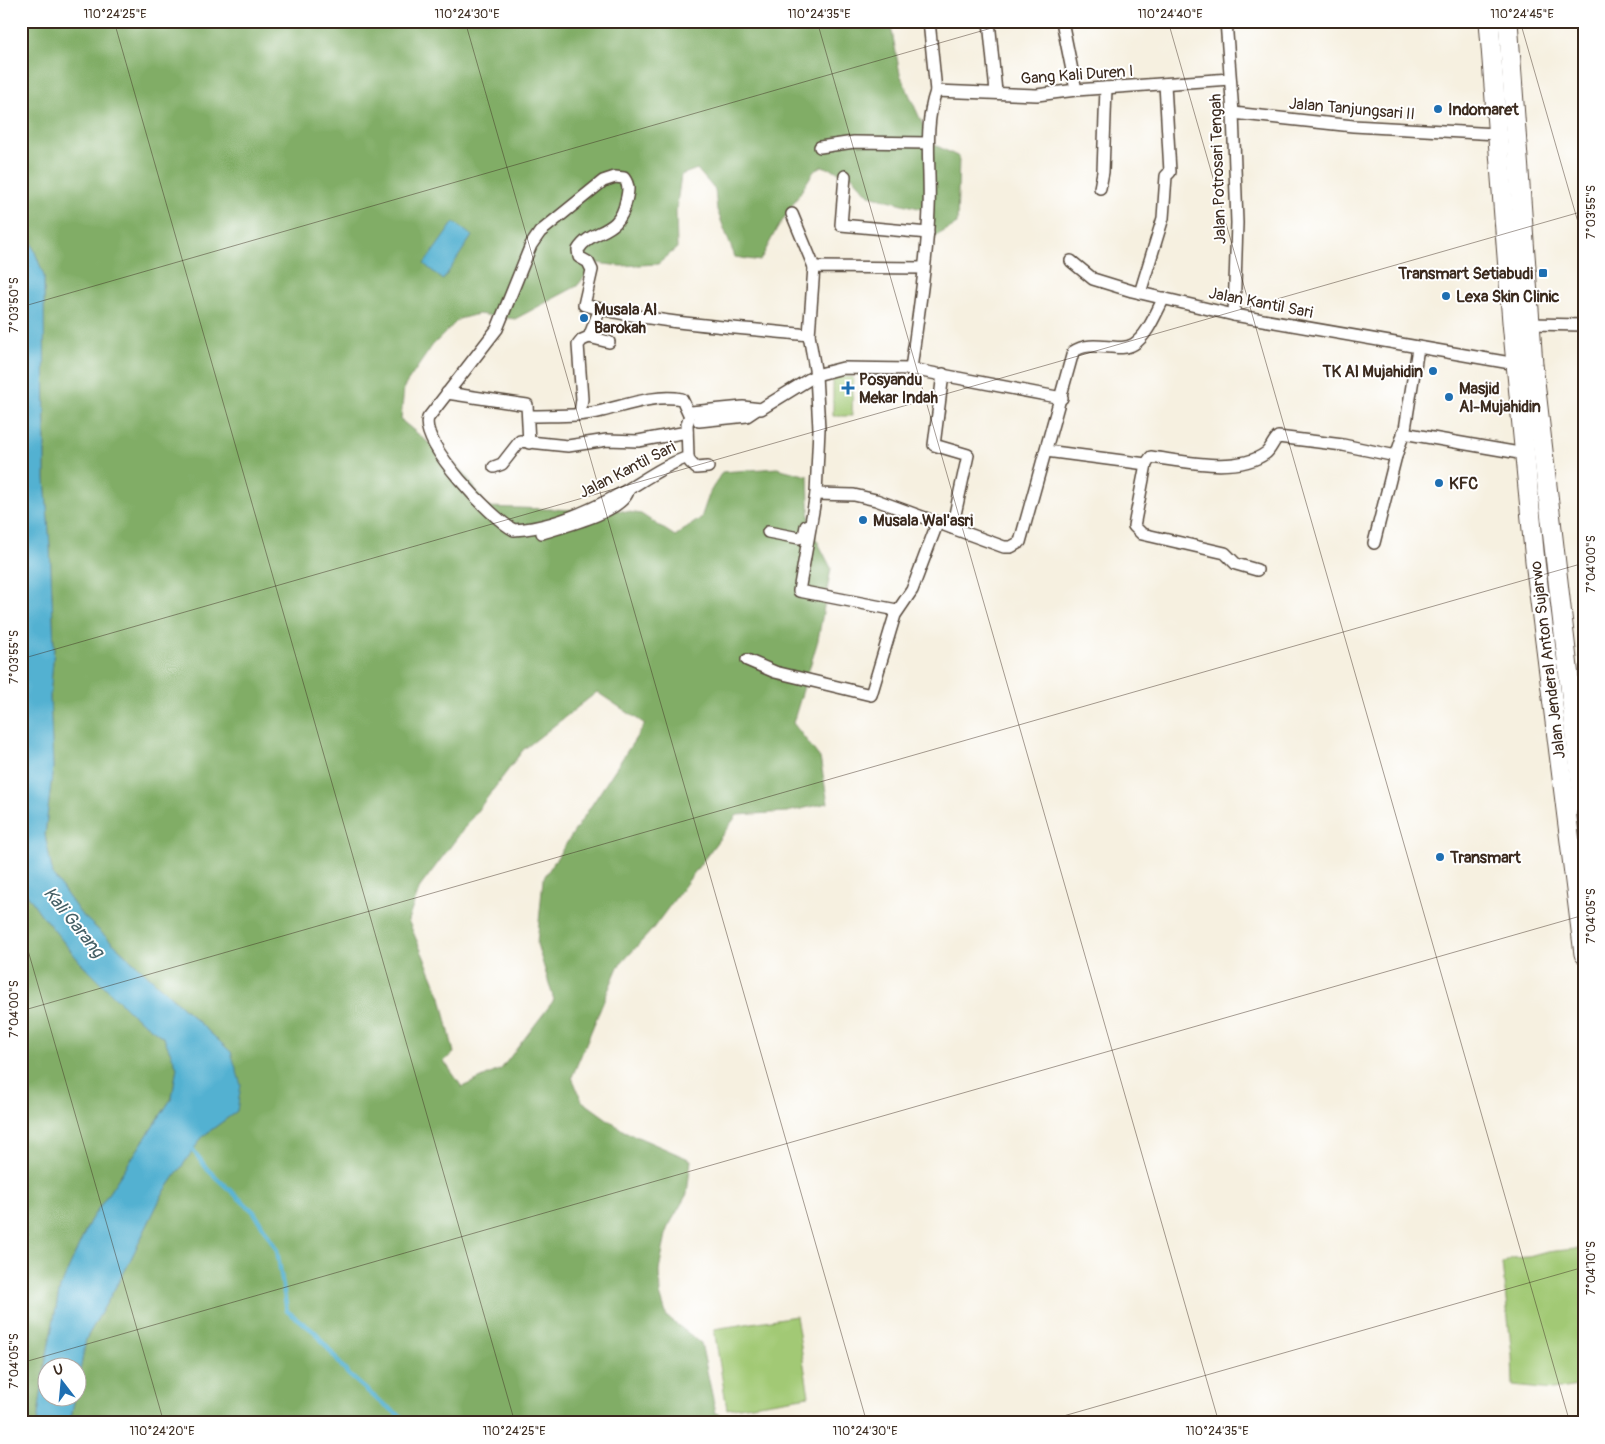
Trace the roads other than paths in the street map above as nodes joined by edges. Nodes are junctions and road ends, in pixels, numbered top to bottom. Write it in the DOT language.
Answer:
graph roads {
  1 [pos="929,21"];
  2 [pos="989,21"];
  3 [pos="1062,21"];
  4 [pos="1226,21"];
  5 [pos="1489,21"];
  6 [pos="1508,21"];
  7 [pos="1230,79"];
  8 [pos="1165,84"];
  9 [pos="1106,88"];
  10 [pos="1076,90"];
  11 [pos="996,92"];
  12 [pos="935,96"];
  13 [pos="1233,113"];
  14 [pos="1498,134"];
  15 [pos="928,143"];
  16 [pos="820,146"];
  17 [pos="845,176"];
  18 [pos="1100,188"];
  19 [pos="792,214"];
  20 [pos="928,234"];
  21 [pos="1071,261"];
  22 [pos="814,267"];
  23 [pos="924,268"];
  24 [pos="1140,293"];
  25 [pos="1164,298"];
  26 [pos="600,309"];
  27 [pos="1234,315"];
  28 [pos="1530,324"];
  29 [pos="1584,325"];
  30 [pos="809,335"];
  31 [pos="589,337"];
  32 [pos="609,342"];
  33 [pos="1418,348"];
  34 [pos="1525,365"];
  35 [pos="912,369"];
  36 [pos="943,374"];
  37 [pos="816,375"];
  38 [pos="447,393"];
  39 [pos="1062,398"];
  40 [pos="580,414"];
  41 [pos="529,416"];
  42 [pos="694,418"];
  43 [pos="687,432"];
  44 [pos="1404,433"];
  45 [pos="529,443"];
  46 [pos="1046,451"];
  47 [pos="1525,454"];
  48 [pos="1396,456"];
  49 [pos="688,457"];
  50 [pos="1146,464"];
  51 [pos="494,467"];
  52 [pos="708,467"];
  53 [pos="628,489"];
  54 [pos="816,498"];
  55 [pos="1549,506"];
  56 [pos="1530,508"];
  57 [pos="937,524"];
  58 [pos="952,528"];
  59 [pos="768,532"];
  60 [pos="542,533"];
  61 [pos="1374,543"];
  62 [pos="1257,570"];
  63 [pos="897,610"];
  64 [pos="746,660"];
  65 [pos="1584,807"];
  66 [pos="1584,954"];
  1 -- 12 [label="street"];
  2 -- 11 [label="street"];
  3 -- 10 [label="street"];
  4 -- 7 [label="street, Jalan Potrosari Tengah"];
  5 -- 14 [label="highway, Jalan Jenderal Anton Sujarwo"];
  6 -- 28 [label="highway, Jalan Jenderal Anton Sujarwo"];
  7 -- 8 [label="street, Gang Kali Duren I"];
  7 -- 13 [label="street, Jalan Potrosari Tengah"];
  8 -- 9 [label="street, Gang Kali Duren I"];
  8 -- 24 [label="street"];
  9 -- 10 [label="street, Gang Kali Duren I"];
  9 -- 18 [label="street"];
  10 -- 11 [label="street, Gang Kali Duren I"];
  11 -- 12 [label="street, Gang Kali Duren I"];
  12 -- 15 [label="street"];
  13 -- 14 [label="street, Jalan Tanjungsari II"];
  13 -- 27 [label="street, Jalan Potrosari Tengah"];
  14 -- 34 [label="highway, Jalan Jenderal Anton Sujarwo"];
  15 -- 16 [label="street"];
  15 -- 20 [label="street"];
  17 -- 20 [label="street"];
  19 -- 22 [label="street"];
  20 -- 23 [label="street"];
  21 -- 24 [label="street, Jalan Kantil Sari"];
  22 -- 23 [label="street"];
  22 -- 30 [label="street"];
  23 -- 35 [label="street"];
  24 -- 25 [label="street, Jalan Kantil Sari"];
  25 -- 27 [label="street, Jalan Kantil Sari"];
  25 -- 39 [label="street"];
  26 -- 30 [label="street"];
  26 -- 31 [label="street"];
  26 -- 38 [label="street, Jalan Kantil Sari"];
  27 -- 33 [label="street, Jalan Kantil Sari"];
  28 -- 29 [label="street"];
  28 -- 34 [label="highway, Jalan Jenderal Anton Sujarwo"];
  30 -- 37 [label="street"];
  31 -- 32 [label="street"];
  31 -- 40 [label="street"];
  33 -- 34 [label="street, Jalan Kantil Sari"];
  33 -- 44 [label="street"];
  34 -- 47 [label="highway, Jalan Jenderal Anton Sujarwo"];
  34 -- 55 [label="highway, Jalan Jenderal Anton Sujarwo"];
  35 -- 36 [label="street"];
  35 -- 37 [label="street"];
  36 -- 39 [label="street"];
  36 -- 58 [label="street"];
  37 -- 42 [label="street"];
  37 -- 54 [label="street"];
  38 -- 41 [label="street"];
  38 -- 53 [label="street, Jalan Kantil Sari"];
  39 -- 46 [label="street"];
  40 -- 41 [label="street"];
  40 -- 42 [label="street"];
  41 -- 45 [label="street"];
  42 -- 43 [label="street, Jalan Kantil Sari"];
  43 -- 45 [label="street"];
  43 -- 49 [label="street, Jalan Kantil Sari"];
  44 -- 47 [label="street"];
  44 -- 48 [label="street"];
  45 -- 51 [label="street"];
  46 -- 50 [label="street"];
  46 -- 58 [label="street"];
  47 -- 56 [label="highway, Jalan Jenderal Anton Sujarwo"];
  48 -- 50 [label="street"];
  48 -- 61 [label="street"];
  49 -- 52 [label="street"];
  49 -- 53 [label="street, Jalan Kantil Sari"];
  50 -- 62 [label="street"];
  53 -- 60 [label="street"];
  54 -- 57 [label="street"];
  54 -- 59 [label="street"];
  54 -- 63 [label="street"];
  55 -- 56 [label="highway"];
  55 -- 65 [label="highway, Jalan Jenderal Anton Sujarwo"];
  56 -- 66 [label="highway, Jalan Jenderal Anton Sujarwo"];
  57 -- 58 [label="street"];
  57 -- 63 [label="street"];
  63 -- 64 [label="street"];
}
